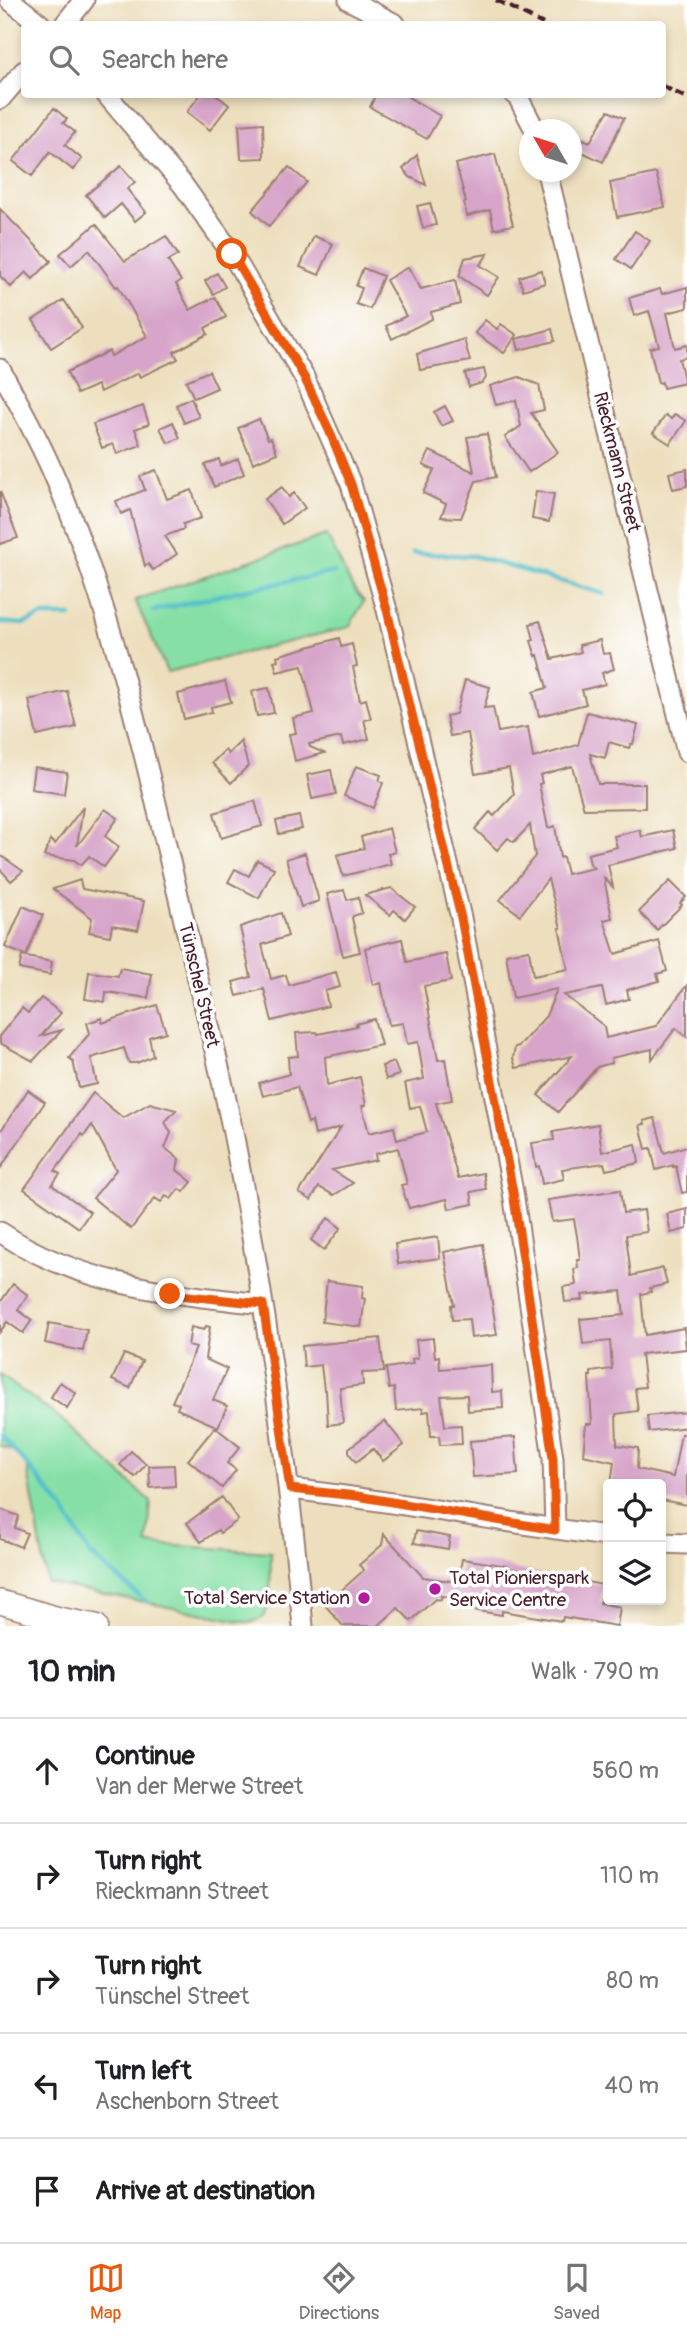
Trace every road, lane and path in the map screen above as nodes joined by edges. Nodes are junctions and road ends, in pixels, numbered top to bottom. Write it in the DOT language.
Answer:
graph roads {
  1 [pos="10,0"];
  2 [pos="84,0"];
  3 [pos="349,0"];
  4 [pos="36,21"];
  5 [pos="67,21"];
  6 [pos="389,21"];
  7 [pos="21,74"];
  8 [pos="109,98"];
  9 [pos="517,98"];
  10 [pos="0,99"];
  11 [pos="530,119"];
  12 [pos="549,182"];
  13 [pos="0,369"];
  14 [pos="687,752"];
  15 [pos="0,1232"];
  16 [pos="263,1304"];
  17 [pos="290,1489"];
  18 [pos="555,1530"];
  19 [pos="603,1535"];
  20 [pos="666,1543"];
  21 [pos="687,1544"];
  22 [pos="0,1602"];
  23 [pos="96,1626"];
  24 [pos="303,1626"];
  1 -- 4 [label="street"];
  2 -- 5 [label="street"];
  3 -- 6 [label="street"];
  7 -- 10 [label="street"];
  8 -- 18 [label="street"];
  9 -- 11 [label="street"];
  12 -- 14 [label="street, Rieckmann Street"];
  13 -- 16 [label="street, Tünschel Street"];
  15 -- 16 [label="street"];
  16 -- 17 [label="street, Tünschel Street"];
  17 -- 18 [label="street"];
  17 -- 24 [label="street, Tünschel Street"];
  18 -- 19 [label="street"];
  20 -- 21 [label="street"];
  22 -- 23 [label="street"];
}
